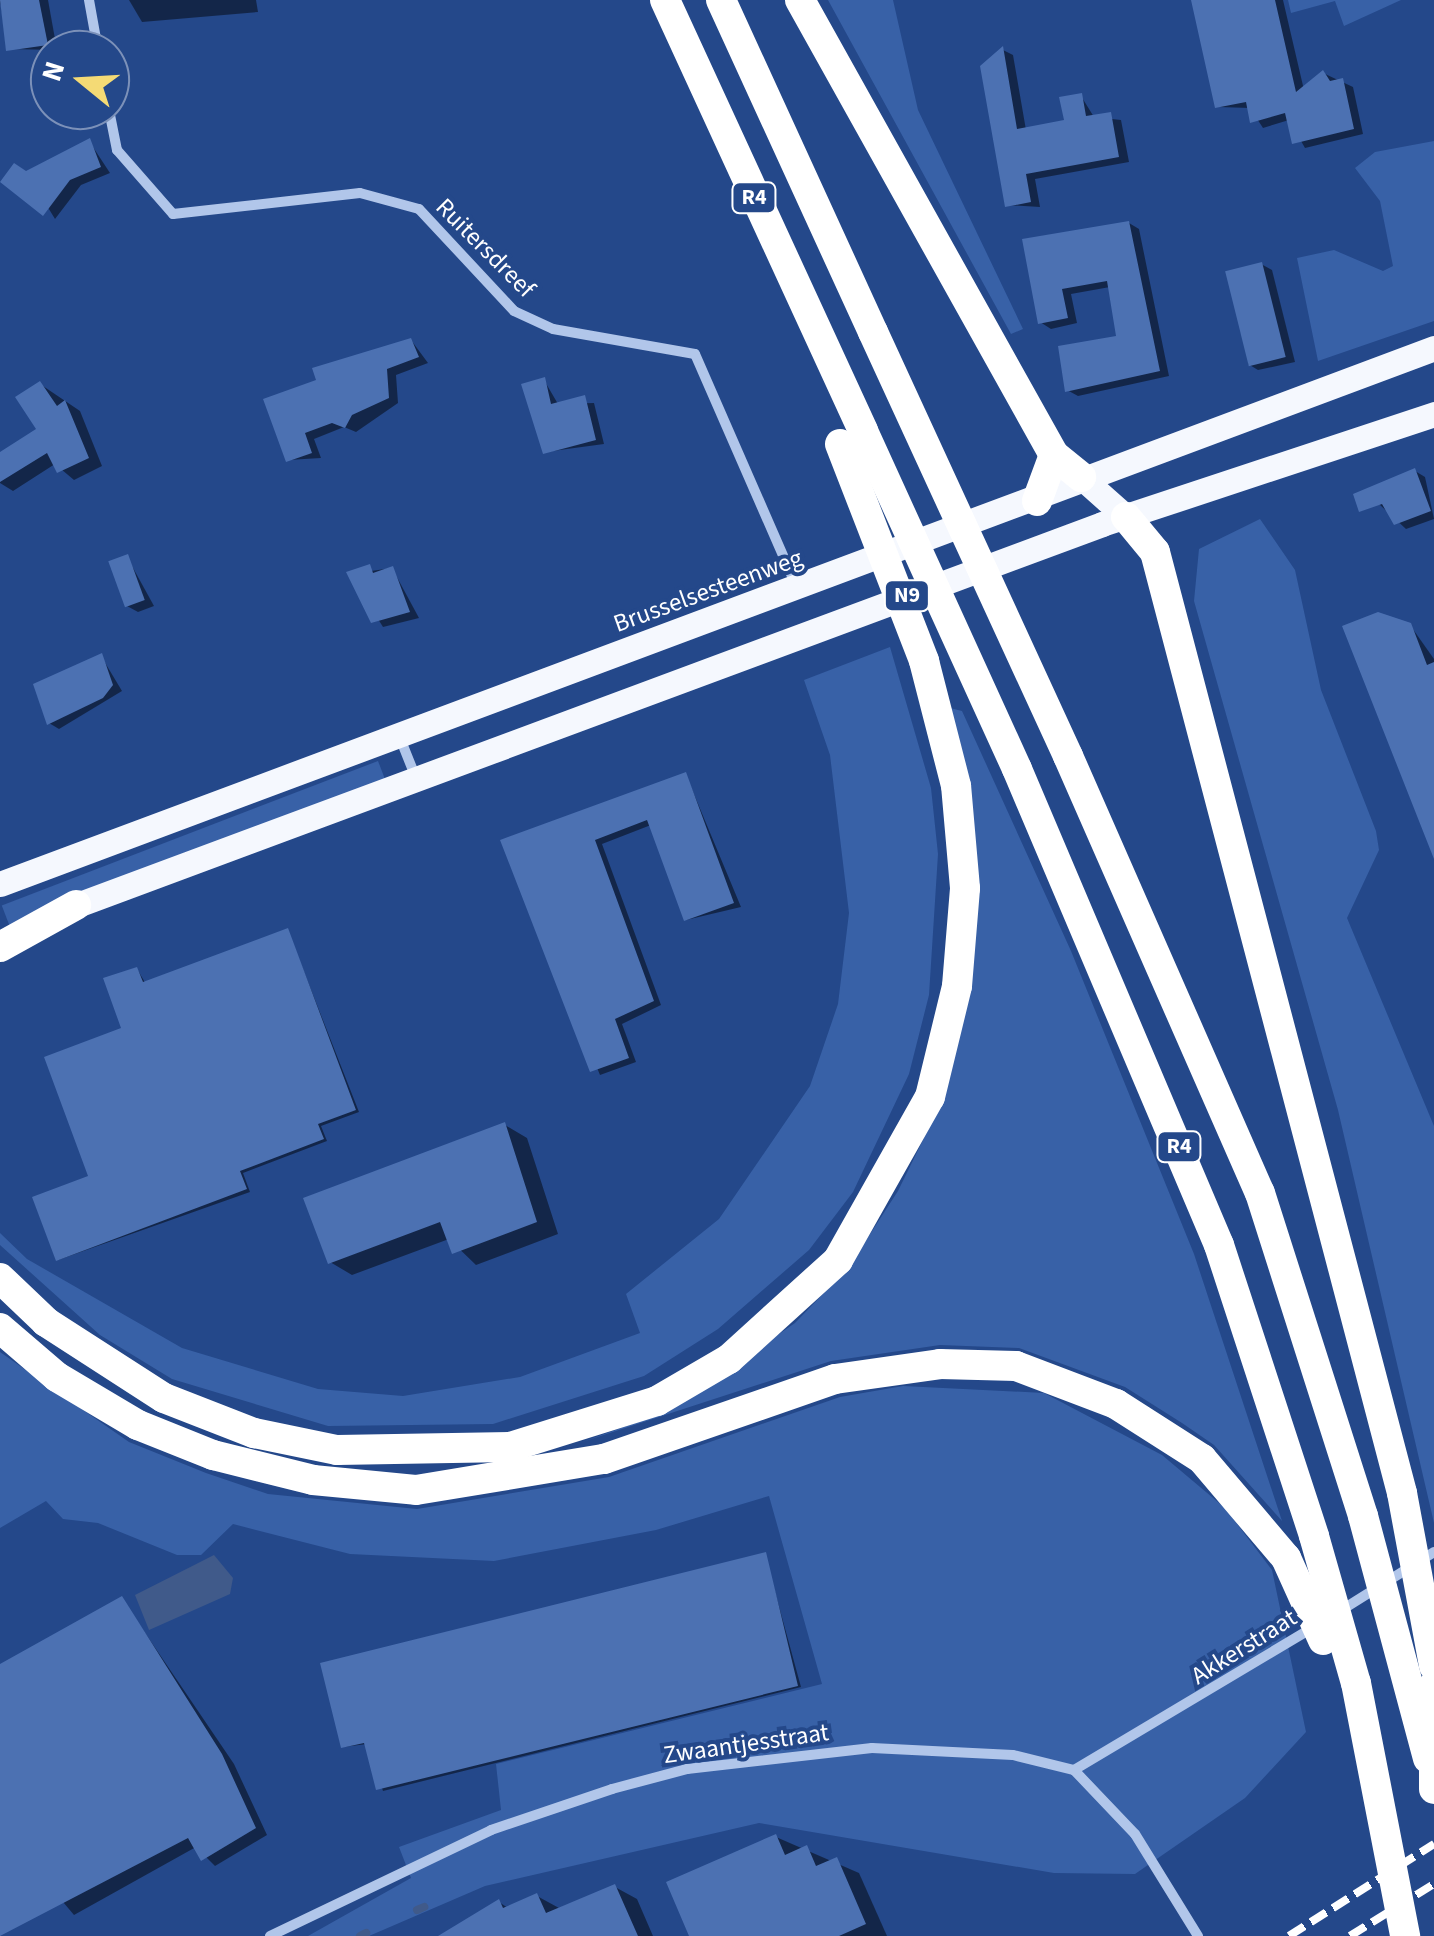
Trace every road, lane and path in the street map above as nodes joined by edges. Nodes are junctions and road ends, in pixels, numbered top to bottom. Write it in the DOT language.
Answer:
graph roads {
  1 [pos="89,0"];
  2 [pos="665,0"];
  3 [pos="721,0"];
  4 [pos="800,0"];
  5 [pos="94,30"];
  6 [pos="112,130"];
  7 [pos="1434,348"];
  8 [pos="1434,401"];
  9 [pos="1434,414"];
  10 [pos="851,438"];
  11 [pos="1054,455"];
  12 [pos="1301,457"];
  13 [pos="1081,477"];
  14 [pos="1037,502"];
  15 [pos="1126,517"];
  16 [pos="799,590"];
  17 [pos="688,677"];
  18 [pos="400,737"];
  19 [pos="418,784"];
  20 [pos="0,884"];
  21 [pos="76,905"];
  22 [pos="0,933"];
  23 [pos="0,947"];
  24 [pos="0,1278"];
  25 [pos="0,1328"];
  26 [pos="1434,1552"];
  27 [pos="1434,1666"];
  28 [pos="1356,1683"];
  29 [pos="1434,1685"];
  30 [pos="1428,1758"];
  31 [pos="1074,1770"];
  32 [pos="1434,1789"];
  33 [pos="270,1936"];
  34 [pos="1198,1936"];
  35 [pos="1405,1936"];
  1 -- 5 [label="street"];
  2 -- 10 [label="highway, R4"];
  3 -- 30 [label="highway, R4, bridge"];
  4 -- 11 [label="highway"];
  6 -- 16 [label="street, Ruitersdreef"];
  7 -- 13 [label="main road, Brusselsesteenweg / N9"];
  8 -- 12 [label="main road"];
  9 -- 12 [label="main road, N9"];
  10 -- 24 [label="highway, bridge"];
  10 -- 28 [label="highway, R4, bridge"];
  11 -- 13 [label="highway"];
  11 -- 14 [label="highway"];
  12 -- 15 [label="main road, N9"];
  13 -- 14 [label="main road, Brusselsesteenweg / N9"];
  13 -- 15 [label="main road"];
  14 -- 16 [label="main road, Brusselsesteenweg / N9"];
  14 -- 17 [label="main road"];
  15 -- 17 [label="main road, N9"];
  15 -- 27 [label="highway, bridge"];
  16 -- 18 [label="main road, Brusselsesteenweg / N9"];
  17 -- 19 [label="main road, N9"];
  18 -- 19 [label="street"];
  18 -- 20 [label="main road, Brusselsesteenweg / N9"];
  19 -- 21 [label="main road, N9"];
  21 -- 22 [label="main road, N9"];
  21 -- 23 [label="highway"];
  25 -- 28 [label="highway, bridge"];
  26 -- 31 [label="street, Akkerstraat"];
  28 -- 35 [label="highway, R4, bridge"];
  29 -- 30 [label="highway"];
  30 -- 32 [label="highway, R4"];
  31 -- 33 [label="street, Zwaantjesstraat"];
  31 -- 34 [label="street"];
}
